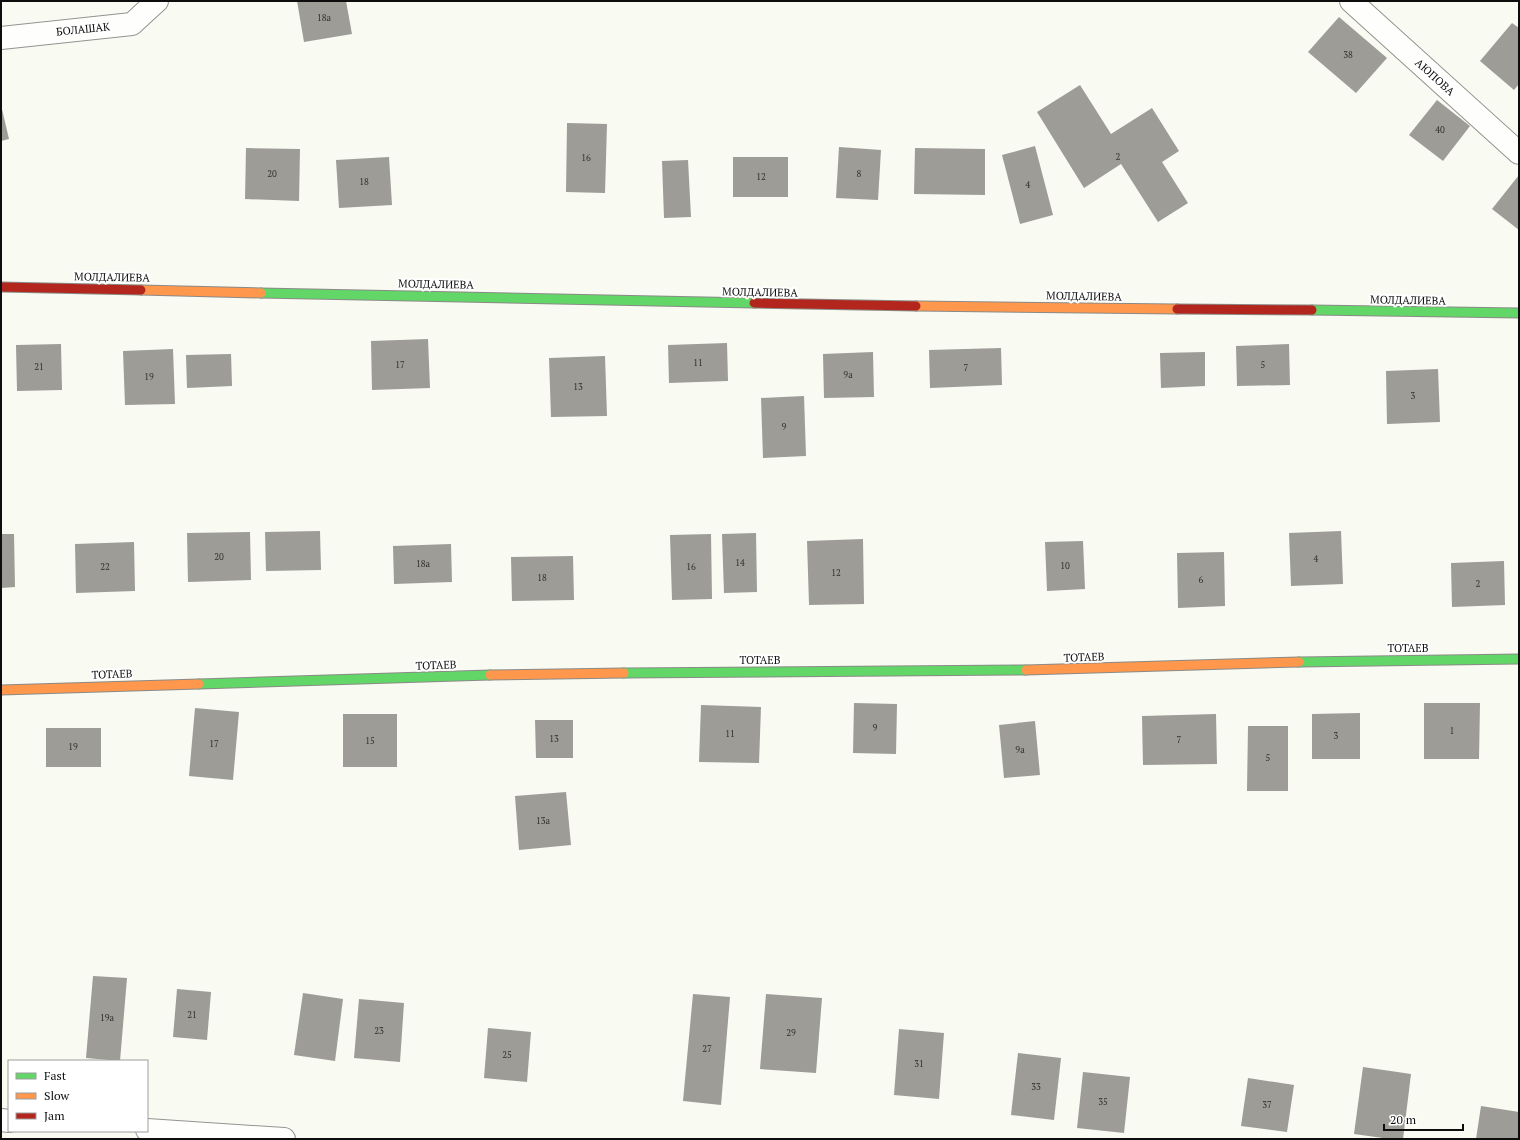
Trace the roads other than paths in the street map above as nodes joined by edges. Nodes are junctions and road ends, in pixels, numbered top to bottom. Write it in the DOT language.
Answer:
graph roads {
  1 [pos="157,1"];
  2 [pos="1351,1"];
  3 [pos="1,38"];
  4 [pos="1519,153"];
  5 [pos="1,287"];
  6 [pos="1519,313"];
  7 [pos="1519,659"];
  8 [pos="1,690"];
  9 [pos="148,1130"];
  10 [pos="284,1139"];
  1 -- 3 [label="street, БОЛАШАК"];
  2 -- 4 [label="street, АЮПОВА"];
  5 -- 6 [label="street, МОЛДАЛИЕВА"];
  7 -- 8 [label="street, ТОТАЕВ"];
  9 -- 10 [label="street"];
}
